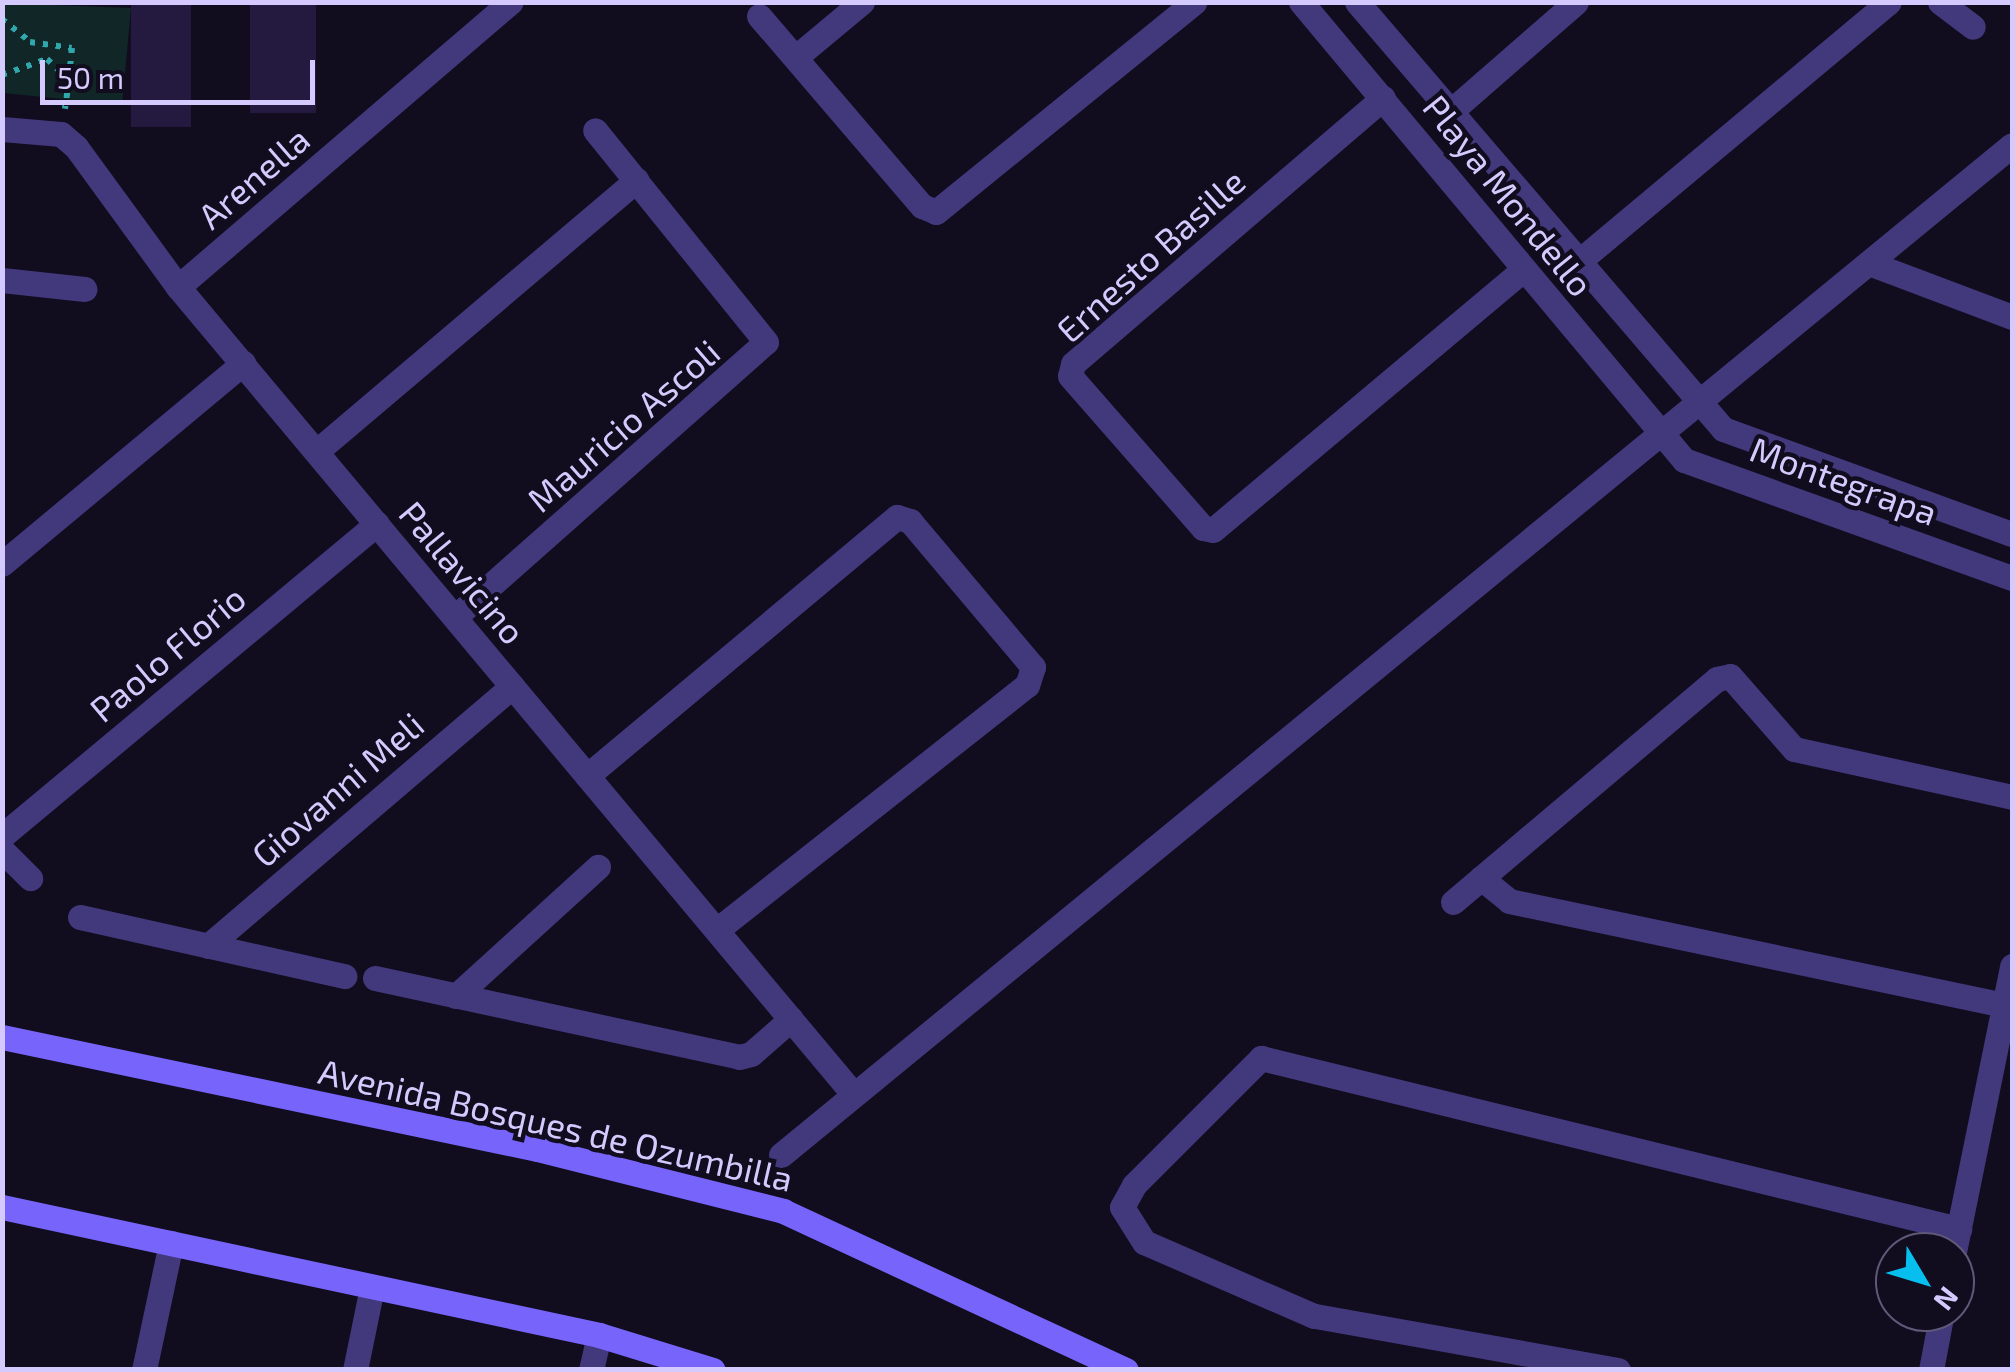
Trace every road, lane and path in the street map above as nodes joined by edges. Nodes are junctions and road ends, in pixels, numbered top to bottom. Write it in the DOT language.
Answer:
graph roads {
  1 [pos="510,2"];
  2 [pos="862,2"];
  3 [pos="1194,2"];
  4 [pos="1301,2"];
  5 [pos="1357,2"];
  6 [pos="1576,2"];
  7 [pos="1888,2"];
  8 [pos="1940,2"];
  9 [pos="759,16"];
  10 [pos="2,18"];
  11 [pos="1973,27"];
  12 [pos="796,57"];
  13 [pos="2,75"];
  14 [pos="69,80"];
  15 [pos="1384,98"];
  16 [pos="1450,112"];
  17 [pos="2,129"];
  18 [pos="595,130"];
  19 [pos="61,134"];
  20 [pos="2012,145"];
  21 [pos="636,180"];
  22 [pos="1578,262"];
  23 [pos="1869,263"];
  24 [pos="1524,270"];
  25 [pos="2,280"];
  26 [pos="178,287"];
  27 [pos="85,290"];
  28 [pos="2012,317"];
  29 [pos="243,363"];
  30 [pos="1698,403"];
  31 [pos="1660,434"];
  32 [pos="316,451"];
  33 [pos="377,524"];
  34 [pos="2012,534"];
  35 [pos="2,564"];
  36 [pos="2012,578"];
  37 [pos="455,617"];
  38 [pos="512,686"];
  39 [pos="587,776"];
  40 [pos="2012,796"];
  41 [pos="2,836"];
  42 [pos="2,850"];
  43 [pos="598,867"];
  44 [pos="30,878"];
  45 [pos="1481,878"];
  46 [pos="1453,902"];
  47 [pos="80,917"];
  48 [pos="717,930"];
  49 [pos="208,946"];
  50 [pos="2012,966"];
  51 [pos="345,976"];
  52 [pos="374,978"];
  53 [pos="456,996"];
  54 [pos="2004,1006"];
  55 [pos="791,1019"];
  56 [pos="2,1037"];
  57 [pos="854,1095"];
  58 [pos="781,1155"];
  59 [pos="2,1207"];
  60 [pos="1922,1232"];
  61 [pos="1958,1232"];
  62 [pos="170,1243"];
  63 [pos="372,1286"];
  64 [pos="1938,1332"];
  65 [pos="599,1335"];
  66 [pos="144,1370"];
  67 [pos="356,1370"];
  68 [pos="591,1370"];
  69 [pos="712,1370"];
  70 [pos="1126,1370"];
  71 [pos="1618,1370"];
  72 [pos="1931,1370"];
  1 -- 26 [label="street, Arenella"];
  2 -- 12 [label="street"];
  3 -- 12 [label="street"];
  4 -- 15 [label="street, Playa Mondello"];
  5 -- 16 [label="street, Playa Mondello"];
  6 -- 16 [label="street"];
  7 -- 22 [label="street"];
  8 -- 11 [label="street"];
  9 -- 12 [label="street"];
  10 -- 14 [label="path"];
  13 -- 14 [label="path"];
  14 -- 19 [label="path"];
  15 -- 24 [label="street, Playa Mondello"];
  15 -- 24 [label="street, Ernesto Basille"];
  16 -- 22 [label="street, Playa Mondello"];
  17 -- 19 [label="street"];
  18 -- 21 [label="street, Mauricio Ascoli"];
  19 -- 26 [label="street, Pallavicino"];
  20 -- 23 [label="street"];
  21 -- 32 [label="street"];
  21 -- 37 [label="street, Mauricio Ascoli"];
  22 -- 30 [label="street, Playa Mondello"];
  23 -- 28 [label="street"];
  23 -- 30 [label="street"];
  24 -- 31 [label="street, Playa Mondello"];
  25 -- 27 [label="street"];
  26 -- 29 [label="street, Pallavicino"];
  29 -- 32 [label="street, Pallavicino"];
  29 -- 35 [label="street"];
  30 -- 31 [label="street"];
  30 -- 34 [label="street, Montegrapa"];
  31 -- 36 [label="street, Montegrapa"];
  31 -- 57 [label="street"];
  32 -- 33 [label="street, Pallavicino"];
  33 -- 37 [label="street, Pallavicino"];
  33 -- 41 [label="street, Paolo Florio"];
  37 -- 38 [label="street, Pallavicino"];
  38 -- 39 [label="street, Pallavicino"];
  38 -- 49 [label="street, Giovanni Meli"];
  39 -- 48 [label="street, Pallavicino"];
  39 -- 48 [label="street"];
  40 -- 45 [label="street"];
  42 -- 44 [label="street"];
  43 -- 53 [label="street"];
  45 -- 46 [label="street"];
  45 -- 54 [label="street"];
  47 -- 49 [label="street"];
  48 -- 55 [label="street, Pallavicino"];
  49 -- 51 [label="street"];
  50 -- 54 [label="street"];
  52 -- 53 [label="street"];
  53 -- 55 [label="street"];
  54 -- 61 [label="street"];
  55 -- 57 [label="street, Pallavicino"];
  56 -- 70 [label="main road, Avenida Bosques de Ozumbilla"];
  57 -- 58 [label="street"];
  59 -- 62 [label="main road"];
  60 -- 71 [label="street"];
  62 -- 63 [label="main road"];
  62 -- 66 [label="street"];
  63 -- 65 [label="main road"];
  63 -- 67 [label="street"];
  64 -- 72 [label="street"];
  65 -- 68 [label="street"];
  65 -- 69 [label="main road"];
}
